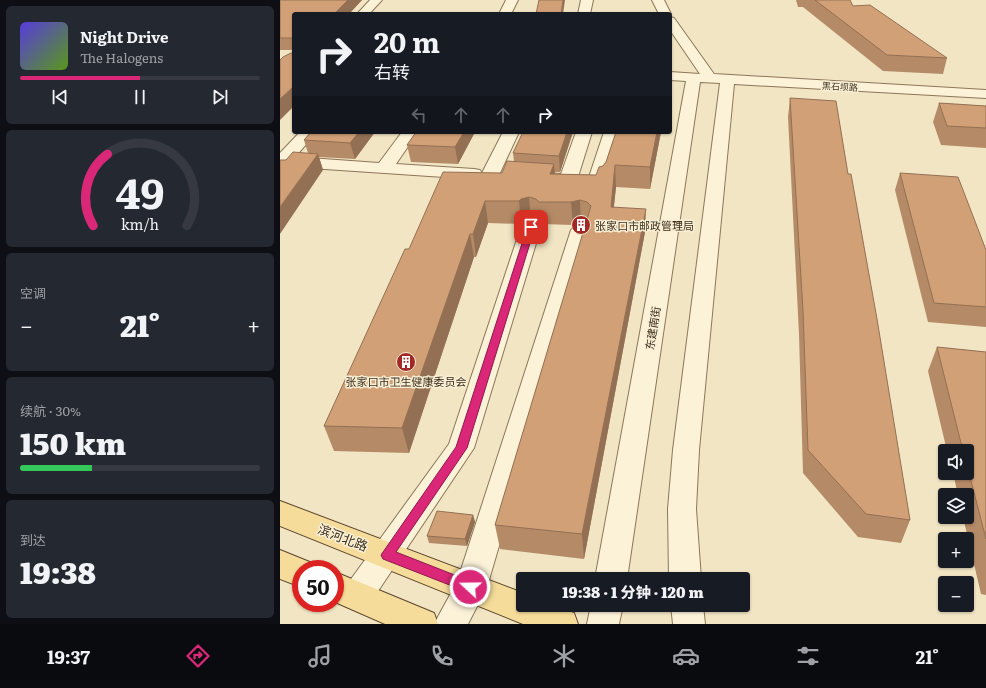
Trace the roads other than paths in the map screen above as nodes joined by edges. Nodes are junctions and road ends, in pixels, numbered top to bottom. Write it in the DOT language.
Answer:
graph roads {
  1 [pos="376,0"];
  2 [pos="512,0"];
  3 [pos="586,0"];
  4 [pos="658,0"];
  5 [pos="365,12"];
  6 [pos="506,12"];
  7 [pos="584,12"];
  8 [pos="664,12"];
  9 [pos="672,26"];
  10 [pos="672,76"];
  11 [pos="710,78"];
  12 [pos="986,94"];
  13 [pos="307,134"];
  14 [pos="409,134"];
  15 [pos="510,134"];
  16 [pos="583,134"];
  17 [pos="611,134"];
  18 [pos="281,161"];
  19 [pos="384,168"];
  20 [pos="529,177"];
  21 [pos="596,183"];
  22 [pos="531,227"];
  23 [pos="581,230"];
  24 [pos="280,513"];
  25 [pos="387,555"];
  26 [pos="280,564"];
  27 [pos="292,569"];
  28 [pos="612,572"];
  29 [pos="685,572"];
  30 [pos="470,587"];
  31 [pos="346,592"];
  32 [pos="606,612"];
  33 [pos="688,612"];
  34 [pos="422,624"];
  35 [pos="450,624"];
  36 [pos="562,624"];
  37 [pos="603,624"];
  38 [pos="689,624"];
  1 -- 5 [label="street"];
  2 -- 6 [label="street"];
  3 -- 7 [label="street"];
  4 -- 8 [label="street"];
  9 -- 11 [label="street"];
  10 -- 11 [label="street, 黑石坝路"];
  11 -- 12 [label="street, 黑石坝路"];
  11 -- 28 [label="street, 东建南街"];
  11 -- 29 [label="street"];
  13 -- 18 [label="street"];
  14 -- 19 [label="street"];
  15 -- 19 [label="street"];
  16 -- 20 [label="street"];
  17 -- 21 [label="street"];
  18 -- 19 [label="street"];
  22 -- 25 [label="street"];
  23 -- 30 [label="street"];
  24 -- 25 [label="main road, 滨河北路"];
  25 -- 30 [label="main road, 滨河北路"];
  25 -- 31 [label="street"];
  26 -- 27 [label="main road"];
  30 -- 35 [label="street"];
  30 -- 36 [label="main road, 滨河北路"];
  31 -- 34 [label="main road"];
  32 -- 37 [label="street"];
  33 -- 38 [label="street"];
}
